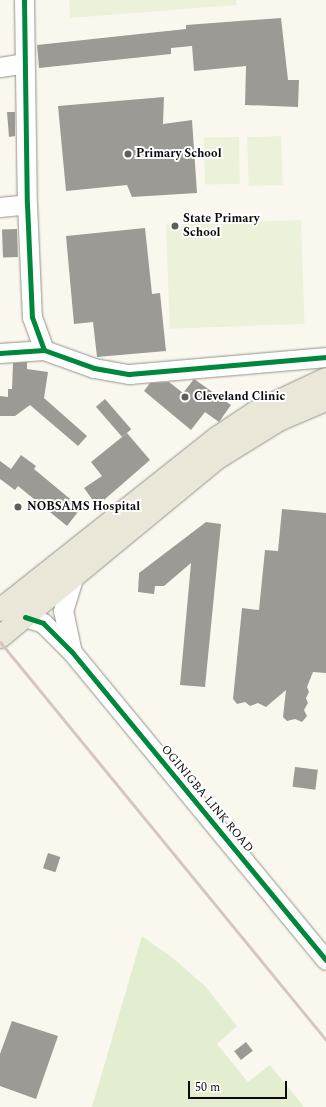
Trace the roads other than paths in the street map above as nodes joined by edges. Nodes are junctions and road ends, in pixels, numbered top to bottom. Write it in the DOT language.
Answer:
graph roads {
  1 [pos="24,0"];
  2 [pos="24,64"];
  3 [pos="0,67"];
  4 [pos="27,204"];
  5 [pos="0,207"];
  6 [pos="44,350"];
  7 [pos="0,353"];
  8 [pos="326,357"];
  9 [pos="326,379"];
  10 [pos="326,400"];
  11 [pos="74,576"];
  12 [pos="14,612"];
  13 [pos="0,638"];
  14 [pos="72,652"];
  15 [pos="326,960"];
  1 -- 2 [label="street"];
  2 -- 3 [label="street"];
  2 -- 4 [label="street"];
  4 -- 5 [label="street"];
  4 -- 6 [label="street"];
  6 -- 7 [label="street"];
  6 -- 8 [label="street"];
  9 -- 12 [label="main road"];
  10 -- 11 [label="main road"];
  11 -- 12 [label="main road"];
  11 -- 14 [label="street"];
  12 -- 13 [label="main road"];
  12 -- 14 [label="street, OGINIGBA LINK ROAD"];
  14 -- 15 [label="street, OGINIGBA LINK ROAD"];
}
